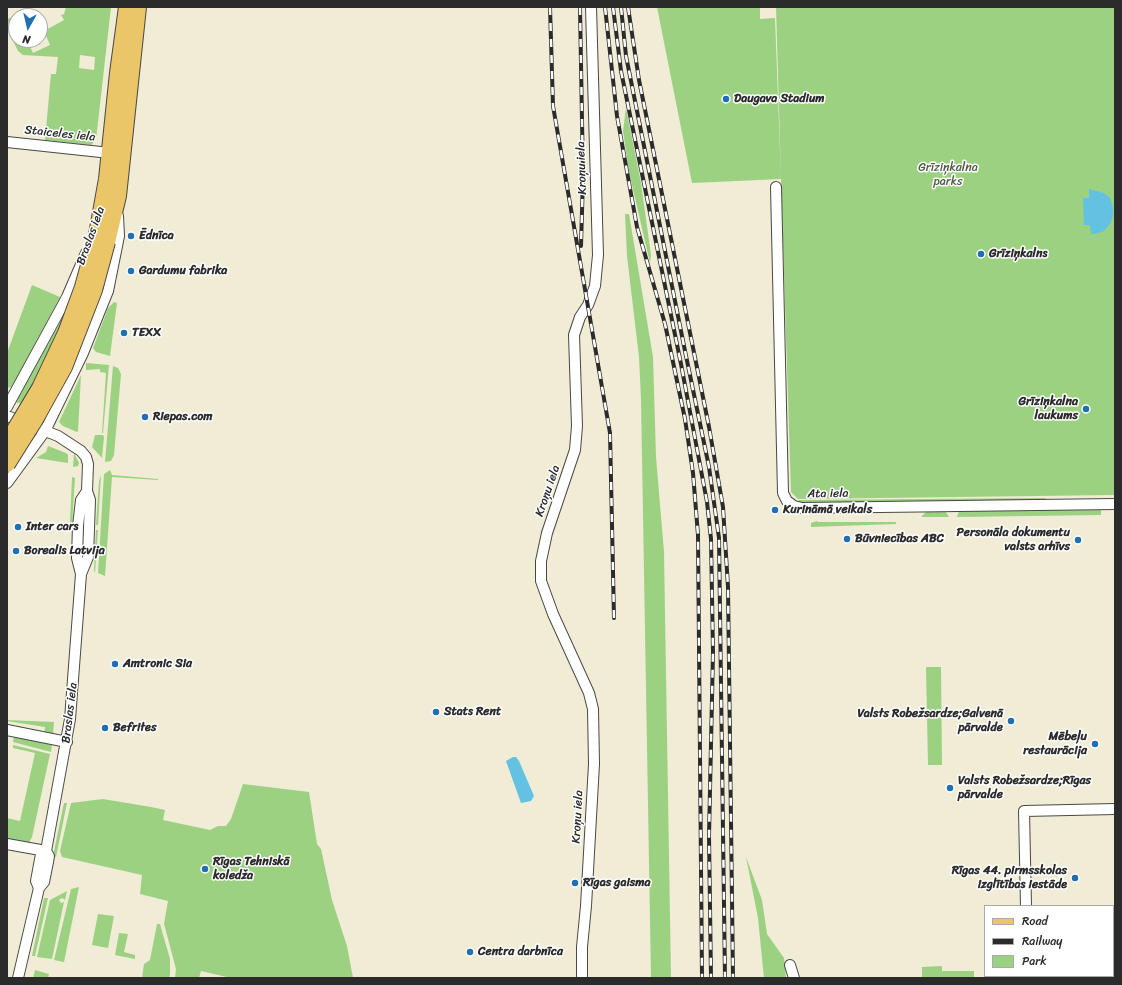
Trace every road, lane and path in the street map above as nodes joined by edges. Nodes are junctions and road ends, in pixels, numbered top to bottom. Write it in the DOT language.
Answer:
graph roads {
  1 [pos="122,7"];
  2 [pos="127,7"];
  3 [pos="138,7"];
  4 [pos="145,7"];
  5 [pos="591,7"];
  6 [pos="124,24"];
  7 [pos="131,74"];
  8 [pos="7,142"];
  9 [pos="110,153"];
  10 [pos="776,186"];
  11 [pos="118,196"];
  12 [pos="101,216"];
  13 [pos="102,241"];
  14 [pos="7,407"];
  15 [pos="7,416"];
  16 [pos="45,431"];
  17 [pos="7,443"];
  18 [pos="7,464"];
  19 [pos="7,483"];
  20 [pos="1115,504"];
  21 [pos="7,731"];
  22 [pos="66,742"];
  23 [pos="1115,809"];
  24 [pos="7,844"];
  25 [pos="46,852"];
  26 [pos="1026,905"];
  27 [pos="790,965"];
  28 [pos="18,978"];
  29 [pos="582,978"];
  30 [pos="794,978"];
  1 -- 6 [label="street, Braslas iela"];
  2 -- 6 [label="main road, Braslas iela"];
  3 -- 7 [label="main road, Braslas iela"];
  4 -- 7 [label="street, Braslas iela"];
  5 -- 29 [label="street, Kroņu iela"];
  6 -- 9 [label="main road, Braslas iela"];
  7 -- 11 [label="main road, Braslas iela"];
  8 -- 9 [label="street, Staiceles iela"];
  9 -- 12 [label="main road, Braslas iela"];
  10 -- 20 [label="street, Ata iela"];
  11 -- 13 [label="main road"];
  11 -- 16 [label="street, Braslas iela"];
  12 -- 13 [label="main road"];
  12 -- 14 [label="street, Braslas iela"];
  13 -- 17 [label="main road, bridge"];
  13 -- 18 [label="main road, bridge"];
  15 -- 16 [label="street, Braslas iela"];
  16 -- 19 [label="street"];
  16 -- 22 [label="street, Braslas iela"];
  21 -- 22 [label="street"];
  22 -- 25 [label="street, Braslas iela"];
  23 -- 26 [label="street"];
  24 -- 25 [label="street"];
  25 -- 28 [label="street, Braslas iela"];
  27 -- 30 [label="street"];
}
